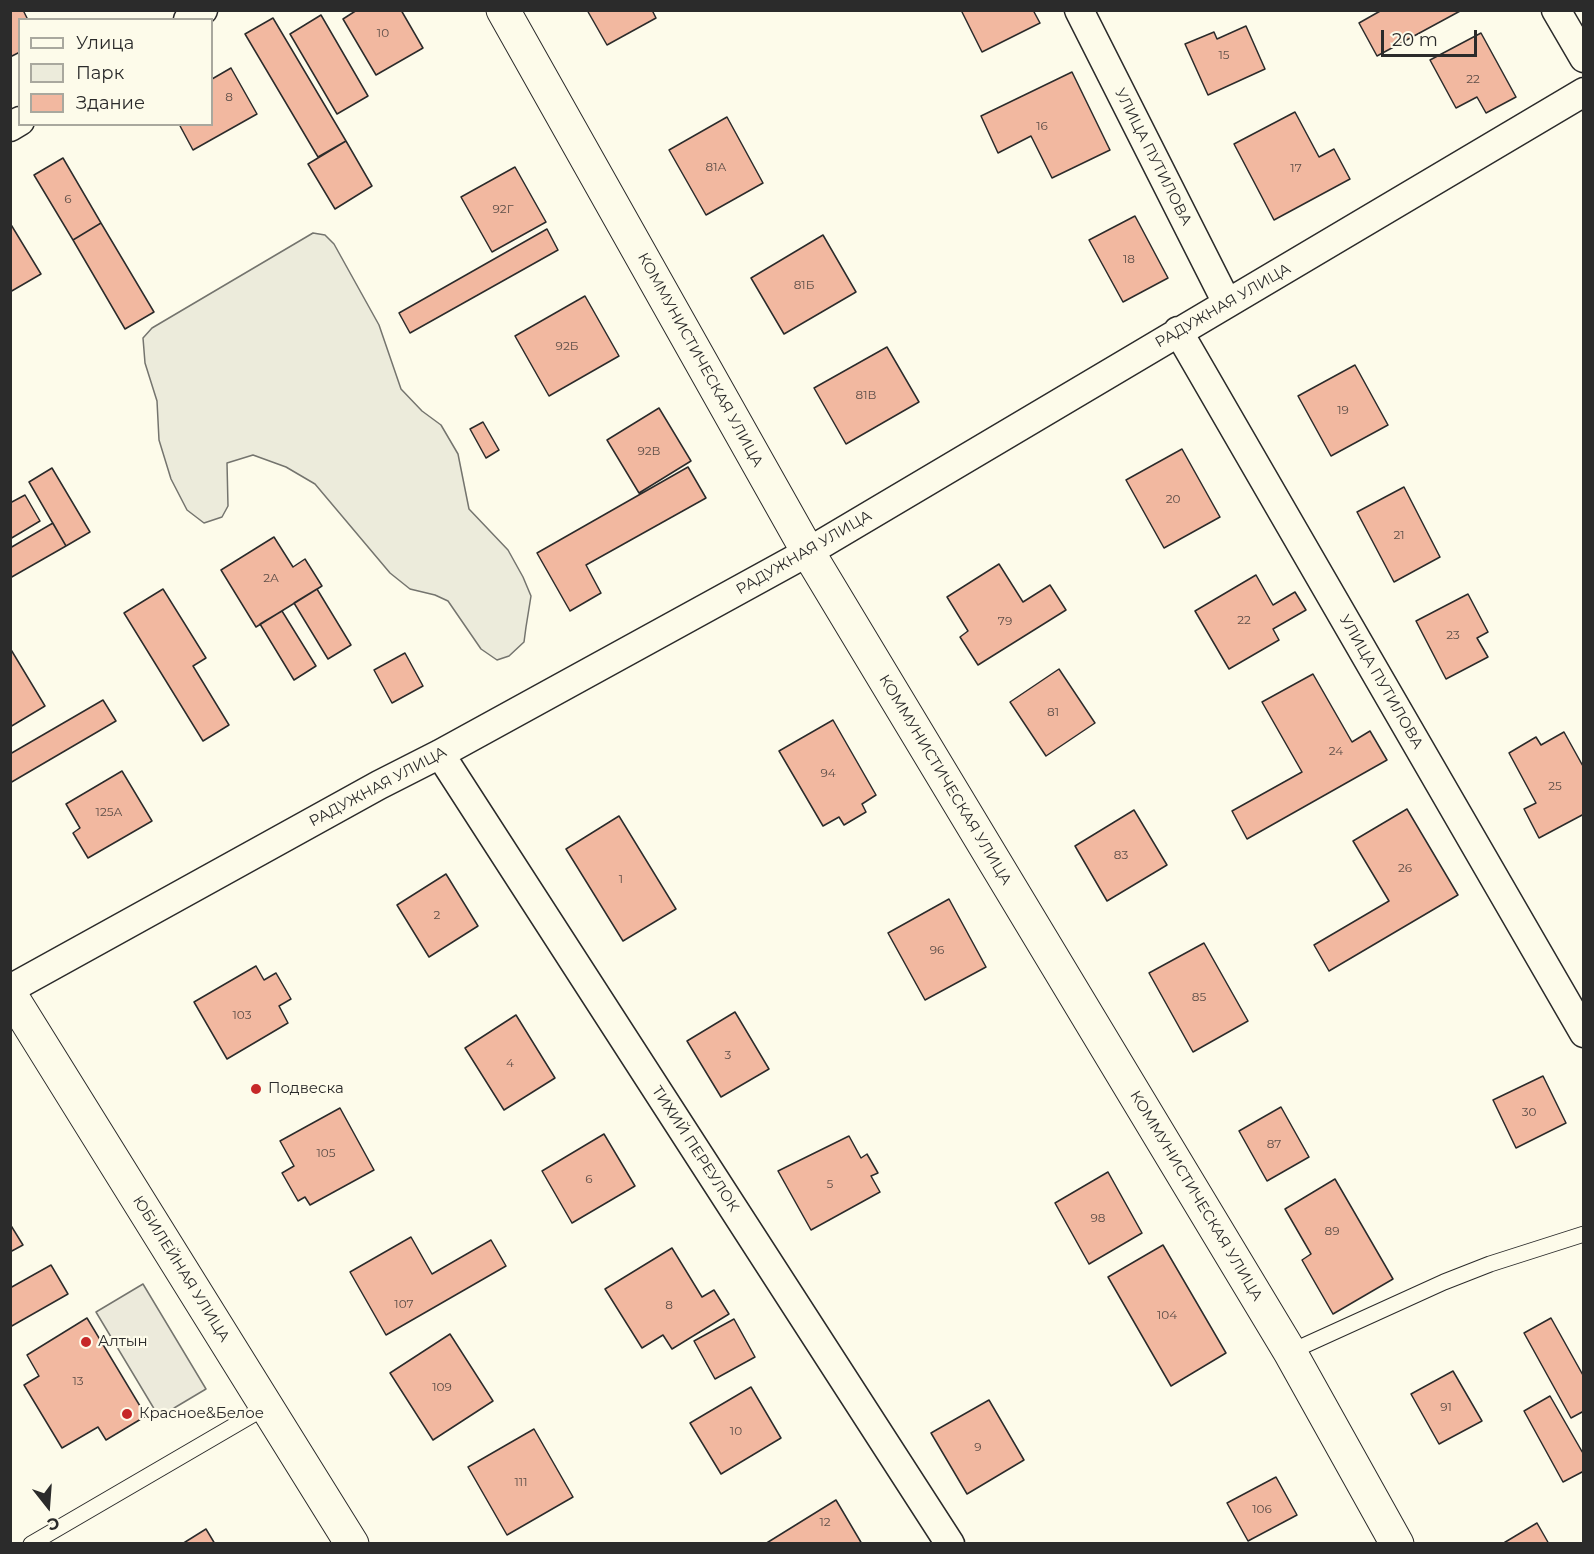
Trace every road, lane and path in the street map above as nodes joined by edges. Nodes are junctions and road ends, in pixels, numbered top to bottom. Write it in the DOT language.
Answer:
graph roads {
  1 [pos="503,10"];
  2 [pos="1079,10"];
  3 [pos="1556,10"];
  4 [pos="1584,58"];
  5 [pos="1584,92"];
  6 [pos="1227,303"];
  7 [pos="1178,331"];
  8 [pos="808,552"];
  9 [pos="440,754"];
  10 [pos="10,989"];
  11 [pos="10,994"];
  12 [pos="1584,1033"];
  13 [pos="1584,1234"];
  14 [pos="1290,1352"];
  15 [pos="266,1407"];
  16 [pos="31,1544"];
  17 [pos="352,1544"];
  18 [pos="950,1544"];
  19 [pos="1397,1544"];
  1 -- 8 [label="street, КОММУНИСТИЧЕСКАЯ УЛИЦА"];
  2 -- 6 [label="street, УЛИЦА ПУТИЛОВА"];
  3 -- 4 [label="street"];
  5 -- 6 [label="street, РАДУЖНАЯ УЛИЦА"];
  6 -- 7 [label="street, РАДУЖНАЯ УЛИЦА"];
  7 -- 8 [label="street, РАДУЖНАЯ УЛИЦА"];
  7 -- 12 [label="street, УЛИЦА ПУТИЛОВА"];
  8 -- 9 [label="street, РАДУЖНАЯ УЛИЦА"];
  8 -- 14 [label="street, КОММУНИСТИЧЕСКАЯ УЛИЦА"];
  9 -- 10 [label="street, РАДУЖНАЯ УЛИЦА"];
  9 -- 18 [label="street, ТИХИЙ ПЕРЕУЛОК"];
  11 -- 15 [label="street, ЮБИЛЕЙНАЯ УЛИЦА"];
  13 -- 14 [label="lane"];
  14 -- 19 [label="street, КОММУНИСТИЧЕСКАЯ УЛИЦА"];
  15 -- 16 [label="lane"];
  15 -- 17 [label="street, ЮБИЛЕЙНАЯ УЛИЦА"];
}
